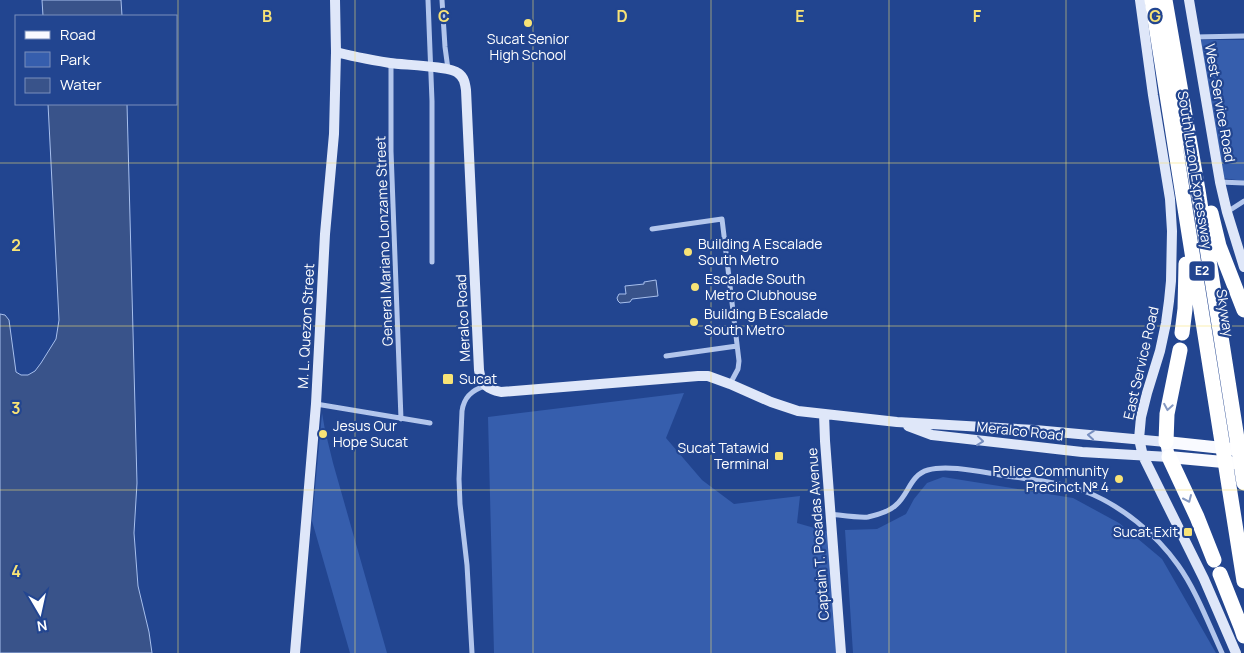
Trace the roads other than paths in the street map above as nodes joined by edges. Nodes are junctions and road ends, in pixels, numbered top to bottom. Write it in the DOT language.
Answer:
graph roads {
  1 [pos="335,0"];
  2 [pos="428,0"];
  3 [pos="442,0"];
  4 [pos="1140,0"];
  5 [pos="1152,0"];
  6 [pos="1157,0"];
  7 [pos="1165,0"];
  8 [pos="1175,0"];
  9 [pos="1189,0"];
  10 [pos="1244,36"];
  11 [pos="1195,37"];
  12 [pos="336,52"];
  13 [pos="390,63"];
  14 [pos="431,66"];
  15 [pos="448,69"];
  16 [pos="1220,182"];
  17 [pos="1244,183"];
  18 [pos="1204,185"];
  19 [pos="1182,192"];
  20 [pos="1244,201"];
  21 [pos="1227,212"];
  22 [pos="652,229"];
  23 [pos="432,262"];
  24 [pos="1244,267"];
  25 [pos="1244,310"];
  26 [pos="1182,333"];
  27 [pos="737,346"];
  28 [pos="1180,350"];
  29 [pos="666,356"];
  30 [pos="730,384"];
  31 [pos="486,385"];
  32 [pos="316,404"];
  33 [pos="826,414"];
  34 [pos="401,419"];
  35 [pos="897,422"];
  36 [pos="430,423"];
  37 [pos="1244,435"];
  38 [pos="1140,439"];
  39 [pos="1166,442"];
  40 [pos="1244,450"];
  41 [pos="1143,456"];
  42 [pos="1169,458"];
  43 [pos="1244,464"];
  44 [pos="1244,483"];
  45 [pos="834,514"];
  46 [pos="1244,542"];
  47 [pos="1214,560"];
  48 [pos="1220,574"];
  49 [pos="1244,581"];
  50 [pos="1244,636"];
  51 [pos="296,653"];
  52 [pos="472,653"];
  53 [pos="841,653"];
  54 [pos="846,653"];
  55 [pos="1222,653"];
  56 [pos="1236,653"];
  1 -- 12 [label="main road, M. L. Quezon Street"];
  2 -- 14 [label="street"];
  3 -- 15 [label="street"];
  4 -- 38 [label="main road, East Service Road"];
  5 -- 19 [label="highway, South Luzon Expressway / E2"];
  6 -- 46 [label="highway, Skyway / E2"];
  7 -- 44 [label="highway, Skyway / E2"];
  8 -- 18 [label="highway, South Luzon Expressway / E2"];
  9 -- 11 [label="main road, West Service Road"];
  10 -- 11 [label="street"];
  11 -- 16 [label="main road, West Service Road"];
  12 -- 13 [label="main road"];
  12 -- 32 [label="main road, M. L. Quezon Street"];
  13 -- 14 [label="main road"];
  13 -- 34 [label="street, General Mariano Lonzame Street"];
  14 -- 15 [label="main road"];
  14 -- 23 [label="street"];
  15 -- 31 [label="main road, Meralco Road"];
  16 -- 17 [label="street"];
  16 -- 21 [label="main road, West Service Road"];
  18 -- 25 [label="highway"];
  18 -- 37 [label="highway, South Luzon Expressway / E2"];
  19 -- 26 [label="highway"];
  19 -- 49 [label="highway, South Luzon Expressway / E2"];
  20 -- 21 [label="street"];
  21 -- 24 [label="main road, West Service Road"];
  22 -- 27 [label="street"];
  27 -- 29 [label="street"];
  27 -- 30 [label="street"];
  28 -- 39 [label="highway, one-way"];
  30 -- 31 [label="main road, Meralco Road"];
  30 -- 33 [label="main road, Meralco Road"];
  31 -- 52 [label="street"];
  32 -- 34 [label="street"];
  32 -- 51 [label="main road, M. L. Quezon Street"];
  33 -- 35 [label="main road, Meralco Road"];
  33 -- 45 [label="main road, Captain T. Posadas Avenue"];
  34 -- 36 [label="street"];
  38 -- 35 [label="main road, Meralco Road, one-way"];
  35 -- 41 [label="main road, Meralco Road, one-way"];
  38 -- 39 [label="main road, Meralco Road"];
  38 -- 41 [label="main road, East Service Road"];
  39 -- 40 [label="main road"];
  39 -- 42 [label="main road"];
  41 -- 42 [label="main road, Meralco Road"];
  41 -- 56 [label="main road, East Service Road"];
  42 -- 43 [label="main road"];
  42 -- 47 [label="highway, one-way"];
  45 -- 53 [label="main road, Captain T. Posadas Avenue"];
  45 -- 54 [label="main road, Captain T. Posadas Avenue"];
  45 -- 55 [label="street"];
  48 -- 50 [label="highway"];
}
